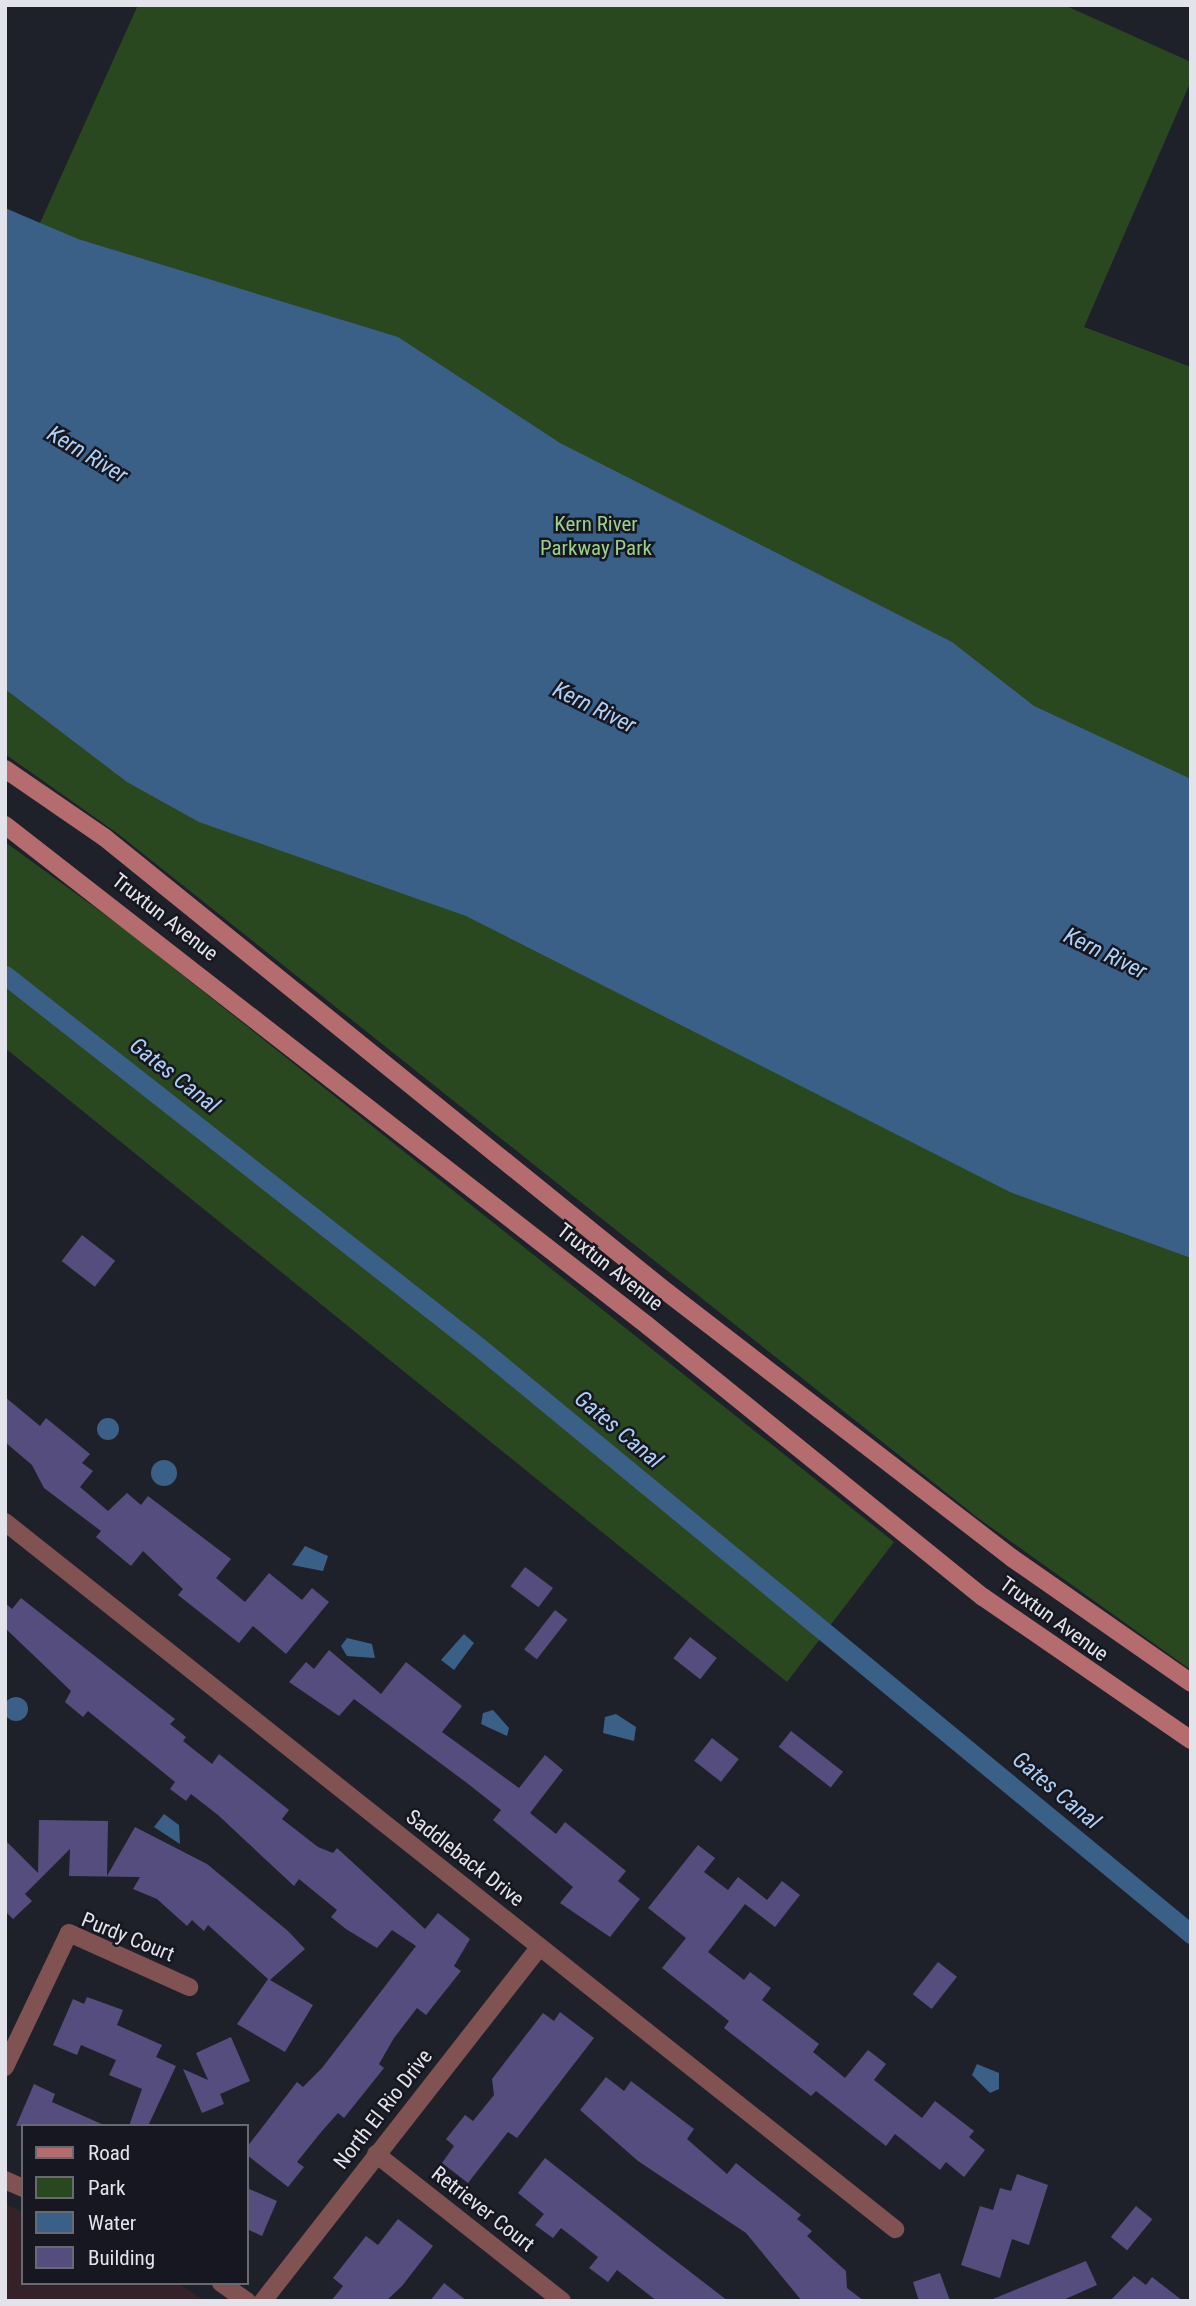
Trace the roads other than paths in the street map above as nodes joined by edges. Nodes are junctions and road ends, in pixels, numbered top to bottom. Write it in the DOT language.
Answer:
graph roads {
  1 [pos="5,769"];
  2 [pos="5,825"];
  3 [pos="5,1522"];
  4 [pos="1191,1683"];
  5 [pos="1191,1740"];
  6 [pos="541,1947"];
  7 [pos="189,1987"];
  8 [pos="5,2067"];
  9 [pos="376,2154"];
  10 [pos="5,2180"];
  11 [pos="21,2187"];
  12 [pos="895,2229"];
  13 [pos="224,2285"];
  14 [pos="247,2301"];
  15 [pos="263,2301"];
  16 [pos="562,2301"];
  1 -- 4 [label="main road, Truxtun Avenue"];
  2 -- 5 [label="main road, Truxtun Avenue"];
  3 -- 6 [label="street, Saddleback Drive"];
  6 -- 9 [label="street, North El Rio Drive"];
  6 -- 12 [label="street, Saddleback Drive"];
  7 -- 8 [label="street, Purdy Court"];
  9 -- 15 [label="street, North El Rio Drive"];
  9 -- 16 [label="street, Retriever Court"];
  10 -- 11 [label="street"];
  13 -- 14 [label="street"];
}
